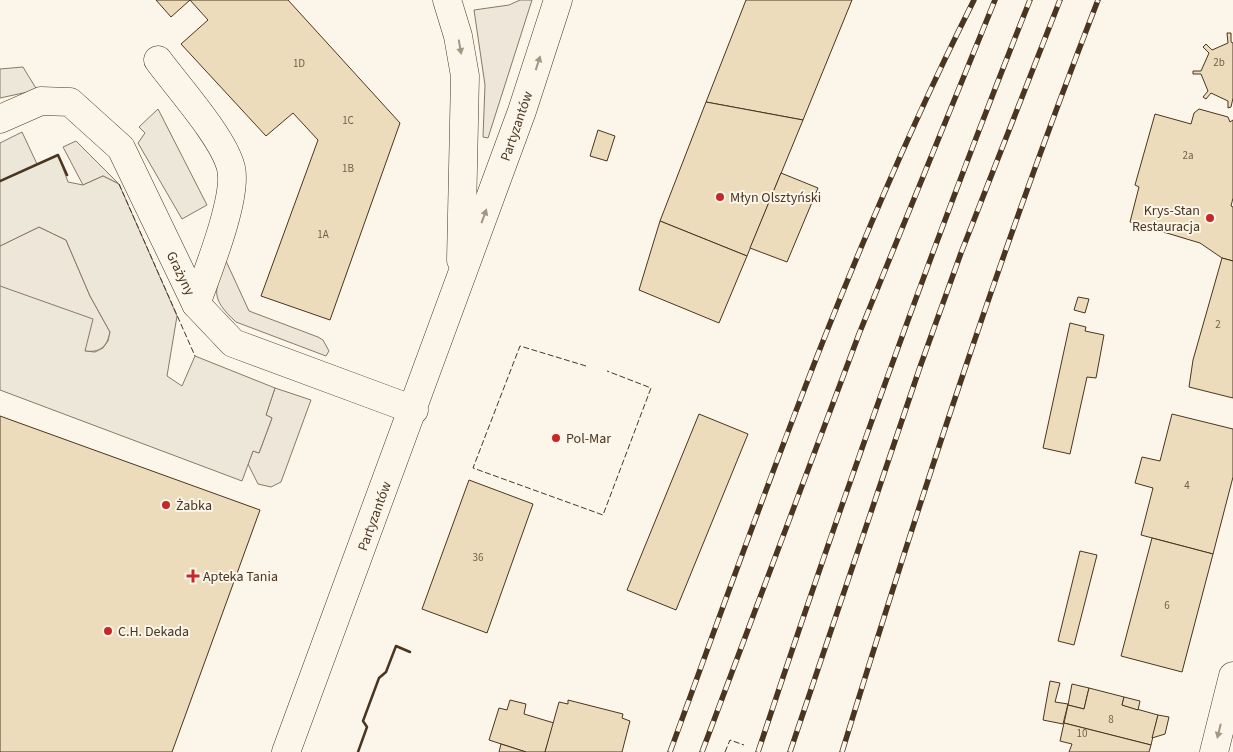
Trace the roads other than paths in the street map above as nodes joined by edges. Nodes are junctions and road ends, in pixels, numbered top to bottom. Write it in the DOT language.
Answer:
graph roads {
  1 [pos="448,0"];
  2 [pos="558,0"];
  3 [pos="158,60"];
  4 [pos="0,119"];
  5 [pos="461,279"];
  6 [pos="196,304"];
  7 [pos="414,410"];
  8 [pos="1233,676"];
  9 [pos="286,752"];
  10 [pos="1214,752"];
  1 -- 5 [label="street, Partyzantów, one-way"];
  5 -- 2 [label="street, Partyzantów, one-way"];
  3 -- 6 [label="street"];
  4 -- 6 [label="street, Grażyny"];
  5 -- 7 [label="street, Partyzantów"];
  6 -- 7 [label="street, Grażyny"];
  7 -- 9 [label="street, Partyzantów"];
  8 -- 10 [label="street, one-way"];
}
